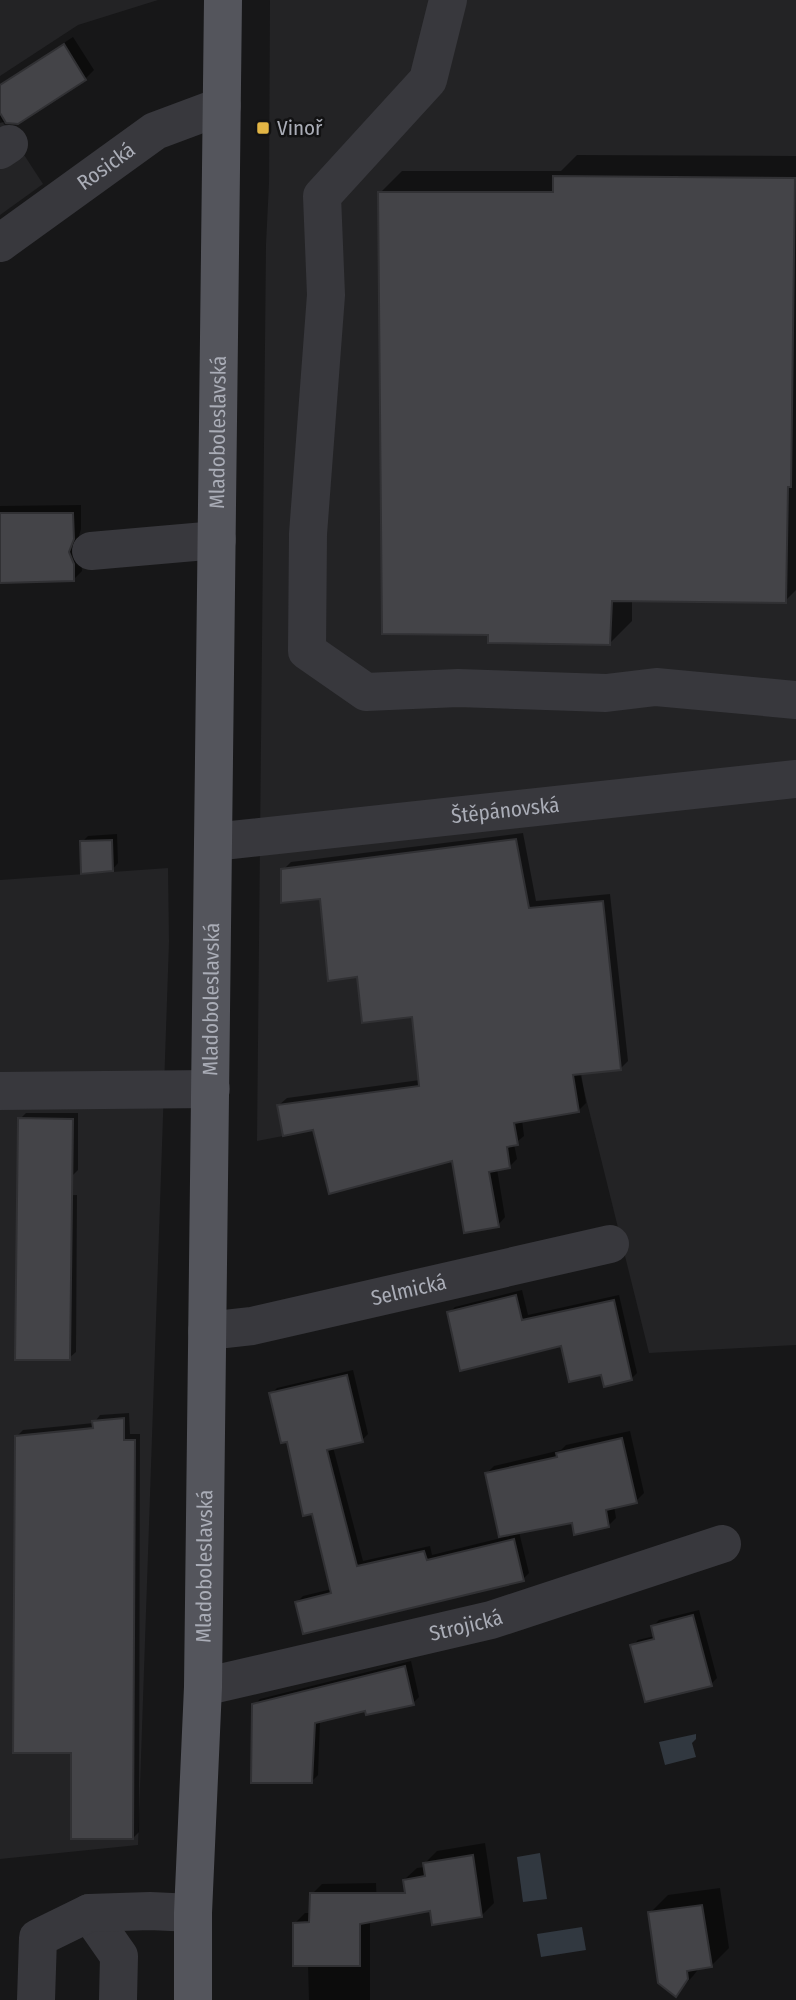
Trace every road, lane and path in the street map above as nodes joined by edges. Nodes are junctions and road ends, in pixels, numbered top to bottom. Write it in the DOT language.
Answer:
graph roads {
  1 [pos="223,0"];
  2 [pos="448,0"];
  3 [pos="222,106"];
  4 [pos="0,243"];
  5 [pos="217,541"];
  6 [pos="91,551"];
  7 [pos="796,699"];
  8 [pos="796,779"];
  9 [pos="214,842"];
  10 [pos="211,1089"];
  11 [pos="0,1091"];
  12 [pos="610,1244"];
  13 [pos="208,1331"];
  14 [pos="722,1544"];
  15 [pos="203,1687"];
  16 [pos="89,1913"];
  17 [pos="193,1913"];
  18 [pos="36,2000"];
  19 [pos="118,2000"];
  20 [pos="193,2000"];
  1 -- 3 [label="main road, Mladoboleslavská"];
  2 -- 7 [label="street"];
  3 -- 4 [label="street, Rosická"];
  3 -- 5 [label="main road, Mladoboleslavská"];
  5 -- 6 [label="street"];
  5 -- 9 [label="main road, Mladoboleslavská"];
  8 -- 9 [label="street, Štěpánovská"];
  9 -- 10 [label="main road, Mladoboleslavská"];
  10 -- 11 [label="street"];
  10 -- 13 [label="main road, Mladoboleslavská"];
  12 -- 13 [label="street, Selmická"];
  13 -- 15 [label="main road, Mladoboleslavská"];
  14 -- 15 [label="street, Strojická"];
  15 -- 17 [label="main road, Mladoboleslavská"];
  16 -- 17 [label="street"];
  16 -- 18 [label="street"];
  16 -- 19 [label="street"];
  17 -- 20 [label="main road, Mladoboleslavská"];
}
